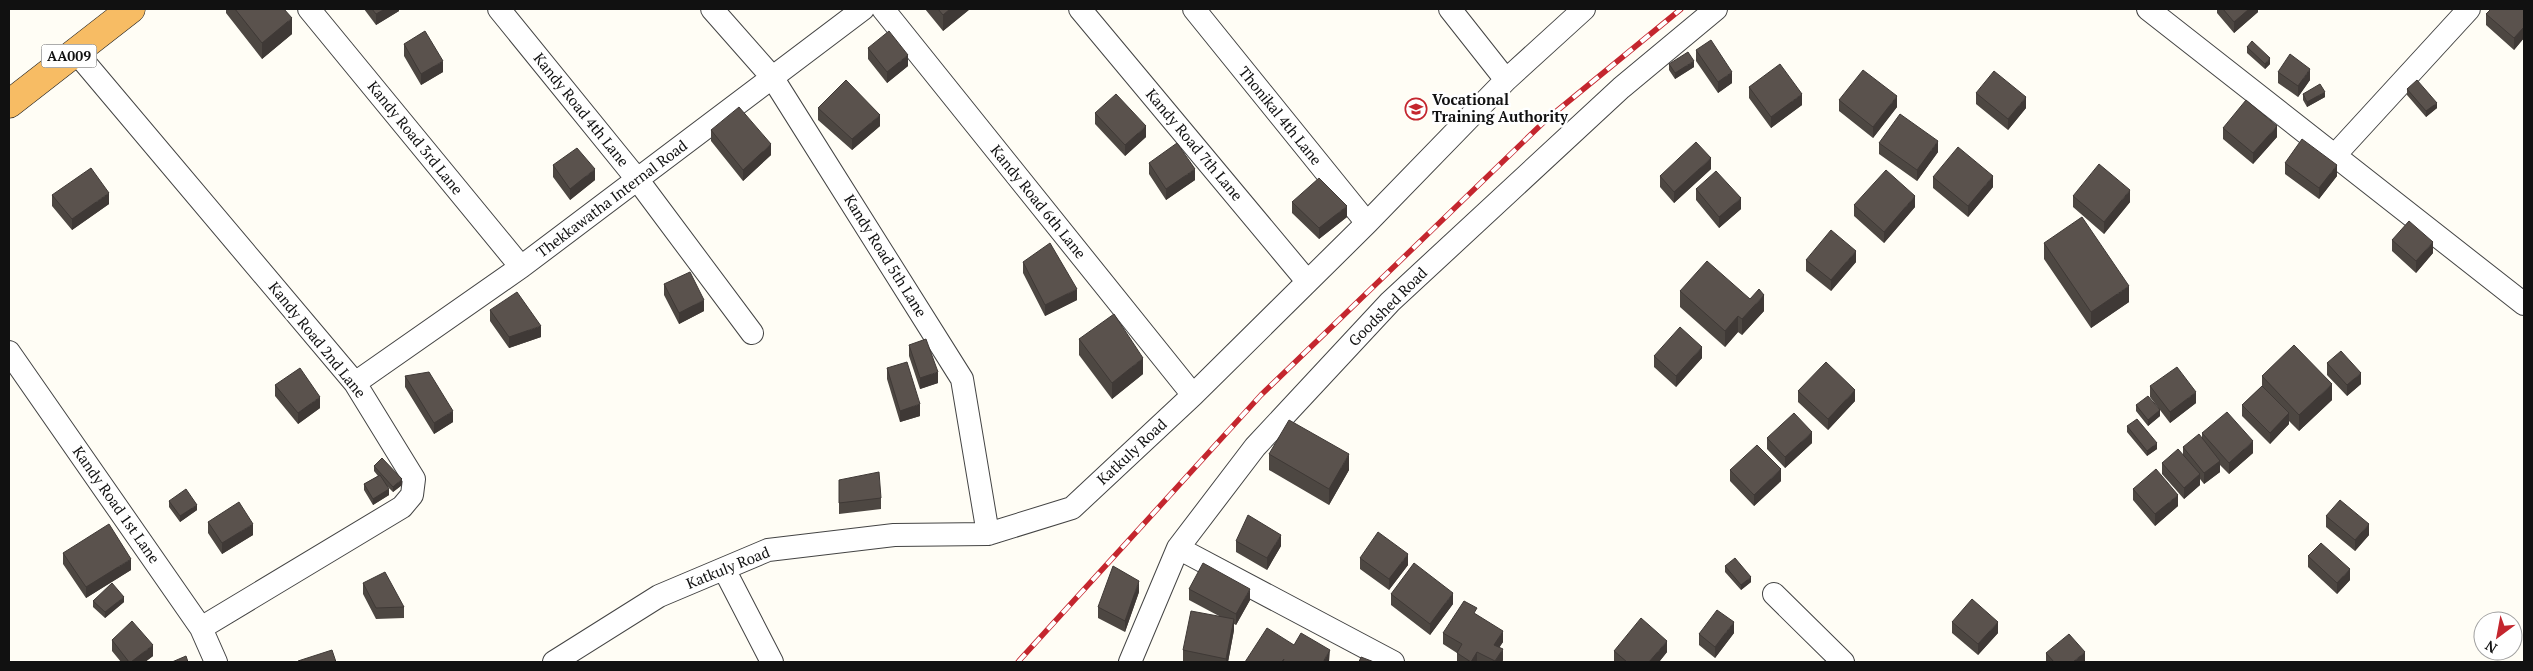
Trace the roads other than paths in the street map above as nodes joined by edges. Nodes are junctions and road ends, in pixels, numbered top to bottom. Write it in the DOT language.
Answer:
graph roads {
  1 [pos="130,9"];
  2 [pos="308,9"];
  3 [pos="499,9"];
  4 [pos="712,9"];
  5 [pos="863,9"];
  6 [pos="883,9"];
  7 [pos="1080,9"];
  8 [pos="1194,9"];
  9 [pos="1450,9"];
  10 [pos="1584,9"];
  11 [pos="1716,9"];
  12 [pos="2148,9"];
  13 [pos="2469,9"];
  14 [pos="75,51"];
  15 [pos="772,77"];
  16 [pos="1506,80"];
  17 [pos="9,104"];
  18 [pos="2335,155"];
  19 [pos="638,179"];
  20 [pos="1367,224"];
  21 [pos="521,268"];
  22 [pos="1307,281"];
  23 [pos="2524,304"];
  24 [pos="752,333"];
  25 [pos="9,352"];
  26 [pos="355,383"];
  27 [pos="1193,395"];
  28 [pos="988,534"];
  29 [pos="1178,548"];
  30 [pos="724,569"];
  31 [pos="1774,594"];
  32 [pos="201,628"];
  33 [pos="216,662"];
  34 [pos="554,662"];
  35 [pos="772,662"];
  36 [pos="1130,662"];
  37 [pos="1393,662"];
  38 [pos="1843,662"];
  1 -- 14 [label="highway, AA009"];
  2 -- 21 [label="street, Kandy Road 3rd Lane"];
  3 -- 19 [label="street, Kandy Road 4th Lane"];
  4 -- 15 [label="street, Kandy Road 5th Lane"];
  5 -- 15 [label="street, Thekkawatha Internal Road"];
  6 -- 27 [label="street, Kandy Road 6th Lane"];
  7 -- 22 [label="street, Kandy Road 7th Lane"];
  8 -- 20 [label="street, Thonikal 4th Lane"];
  9 -- 16 [label="street"];
  10 -- 16 [label="street, Katkuly Road"];
  11 -- 29 [label="street, Goodshed Road"];
  12 -- 18 [label="street"];
  13 -- 18 [label="street"];
  14 -- 17 [label="highway, AA009"];
  14 -- 26 [label="street, Kandy Road 2nd Lane"];
  15 -- 19 [label="street, Thekkawatha Internal Road"];
  15 -- 28 [label="street, Kandy Road 5th Lane"];
  16 -- 20 [label="street, Katkuly Road"];
  18 -- 23 [label="street"];
  19 -- 21 [label="street, Thekkawatha Internal Road"];
  19 -- 24 [label="street, Kandy Road 4th Lane"];
  20 -- 22 [label="street, Katkuly Road"];
  21 -- 26 [label="street, Thekkawatha Internal Road"];
  22 -- 27 [label="street, Katkuly Road"];
  25 -- 32 [label="street, Kandy Road 1st Lane"];
  26 -- 32 [label="street, Kandy Road 2nd Lane"];
  27 -- 28 [label="street, Katkuly Road"];
  28 -- 30 [label="street, Katkuly Road"];
  29 -- 36 [label="street, Goodshed Road"];
  29 -- 37 [label="street"];
  30 -- 34 [label="street, Katkuly Road"];
  30 -- 35 [label="street"];
  31 -- 38 [label="street"];
  32 -- 33 [label="street, Kandy Road 1st Lane"];
}
